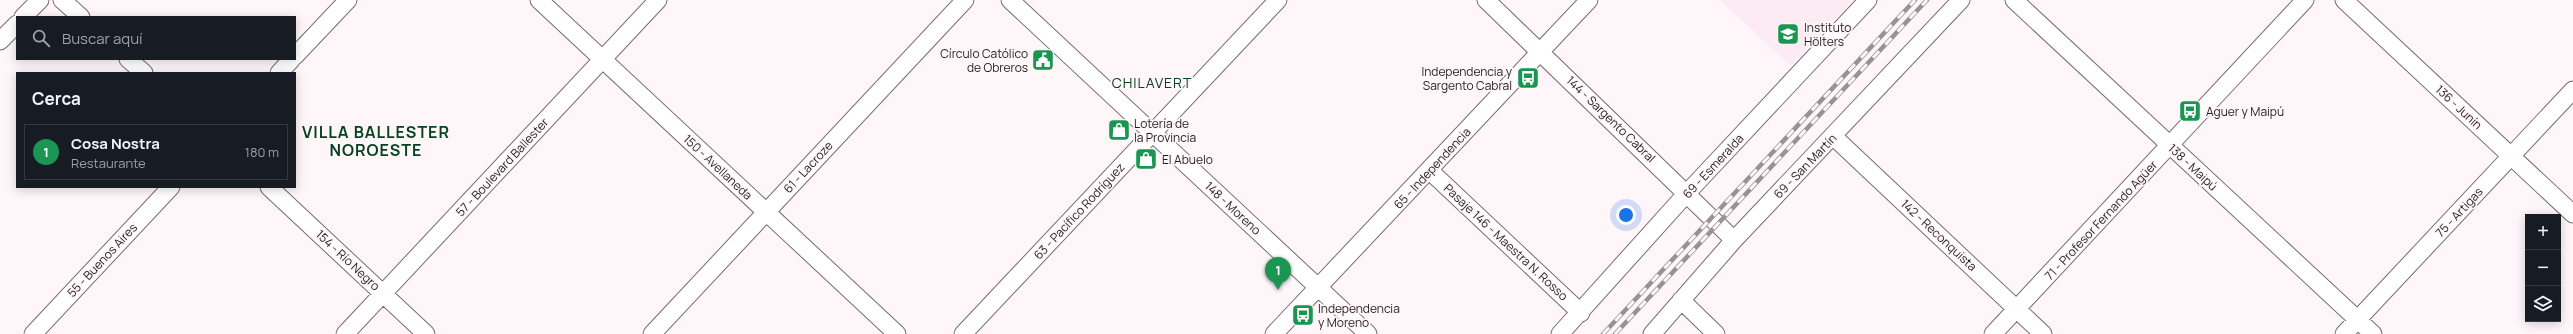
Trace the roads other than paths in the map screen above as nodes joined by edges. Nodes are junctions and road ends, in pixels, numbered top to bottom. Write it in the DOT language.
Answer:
graph roads {
  1 [pos="40,0"];
  2 [pos="62,0"];
  3 [pos="348,0"];
  4 [pos="539,0"];
  5 [pos="658,0"];
  6 [pos="965,0"];
  7 [pos="1010,0"];
  8 [pos="1278,0"];
  9 [pos="1486,0"];
  10 [pos="1589,0"];
  11 [pos="1868,0"];
  12 [pos="1961,0"];
  13 [pos="2014,0"];
  14 [pos="2305,0"];
  15 [pos="2344,0"];
  16 [pos="25,16"];
  17 [pos="80,16"];
  18 [pos="16,25"];
  19 [pos="0,41"];
  20 [pos="1541,52"];
  21 [pos="296,55"];
  22 [pos="129,60"];
  23 [pos="291,60"];
  24 [pos="602,60"];
  25 [pos="143,72"];
  26 [pos="279,72"];
  27 [pos="2573,90"];
  28 [pos="1153,132"];
  29 [pos="1834,137"];
  30 [pos="2171,146"];
  31 [pos="2512,156"];
  32 [pos="1430,171"];
  33 [pos="169,188"];
  34 [pos="270,188"];
  35 [pos="1687,193"];
  36 [pos="766,212"];
  37 [pos="2573,214"];
  38 [pos="1734,240"];
  39 [pos="1318,287"];
  40 [pos="384,293"];
  41 [pos="1681,300"];
  42 [pos="2017,309"];
  43 [pos="1581,313"];
  44 [pos="2358,320"];
  45 [pos="33,334"];
  46 [pos="345,334"];
  47 [pos="426,334"];
  48 [pos="652,334"];
  49 [pos="897,334"];
  50 [pos="963,334"];
  51 [pos="1274,334"];
  52 [pos="1368,334"];
  53 [pos="1560,334"];
  54 [pos="1652,334"];
  55 [pos="1716,334"];
  56 [pos="1993,334"];
  57 [pos="2043,334"];
  58 [pos="2344,334"];
  59 [pos="2373,334"];
  1 -- 16 [label="street"];
  2 -- 17 [label="street"];
  3 -- 21 [label="street"];
  4 -- 24 [label="street, 150 - Avellaneda"];
  5 -- 24 [label="street, 57 - Boulevard Ballester"];
  6 -- 36 [label="street, 61 - Lacroze"];
  7 -- 28 [label="street, 148 - Moreno"];
  8 -- 28 [label="street, 63 - Pacífico Rodríguez"];
  9 -- 20 [label="street, 144 - Sargento Cabral"];
  10 -- 20 [label="street, 65 - Independencia"];
  11 -- 35 [label="street, 69 - Esmeralda"];
  12 -- 29 [label="street, 69 - San Martín"];
  13 -- 30 [label="street, 138 - Maipú"];
  14 -- 30 [label="street, 71 - Profesor Fernando Agüer"];
  15 -- 31 [label="street, 136 - Junín"];
  18 -- 19 [label="street"];
  20 -- 32 [label="street, 65 - Independencia"];
  20 -- 35 [label="street, 144 - Sargento Cabral"];
  22 -- 25 [label="street"];
  23 -- 26 [label="street"];
  24 -- 36 [label="street, 150 - Avellaneda"];
  24 -- 40 [label="street, 57 - Boulevard Ballester"];
  27 -- 31 [label="street, 75 - Artigas"];
  28 -- 39 [label="street, 148 - Moreno"];
  28 -- 50 [label="street, 63 - Pacífico Rodríguez"];
  29 -- 38 [label="street, 69 - San Martín"];
  29 -- 42 [label="street, 142 - Reconquista"];
  30 -- 42 [label="street, 71 - Profesor Fernando Agüer"];
  30 -- 44 [label="street, 138 - Maipú"];
  31 -- 37 [label="street, 136 - Junín"];
  31 -- 44 [label="street, 75 - Artigas"];
  32 -- 39 [label="street, 65 - Independencia"];
  32 -- 43 [label="street, Pasaje 146 - Maestra N. Rosso"];
  33 -- 45 [label="street, 55 - Buenos Aires"];
  34 -- 40 [label="street, 154 - Río Negro"];
  35 -- 38 [label="street, 144 - Sargento Cabral"];
  35 -- 43 [label="street, 69 - Esmeralda"];
  36 -- 48 [label="street, 61 - Lacroze"];
  36 -- 49 [label="street, 150 - Avellaneda"];
  38 -- 41 [label="street, 69 - San Martín"];
  39 -- 51 [label="street, 65 - Independencia"];
  39 -- 52 [label="street, 148 - Moreno"];
  40 -- 46 [label="street, 57 - Boulevard Ballester"];
  40 -- 47 [label="street, 154 - Río Negro"];
  41 -- 54 [label="street, 69 - San Martín"];
  41 -- 55 [label="street"];
  42 -- 56 [label="street, 71 - Profesor Fernando Agüer"];
  42 -- 57 [label="street, 142 - Reconquista"];
  43 -- 53 [label="street, 69 - Esmeralda"];
  44 -- 58 [label="street, 75 - Artigas"];
  44 -- 59 [label="street, 138 - Maipú"];
}
